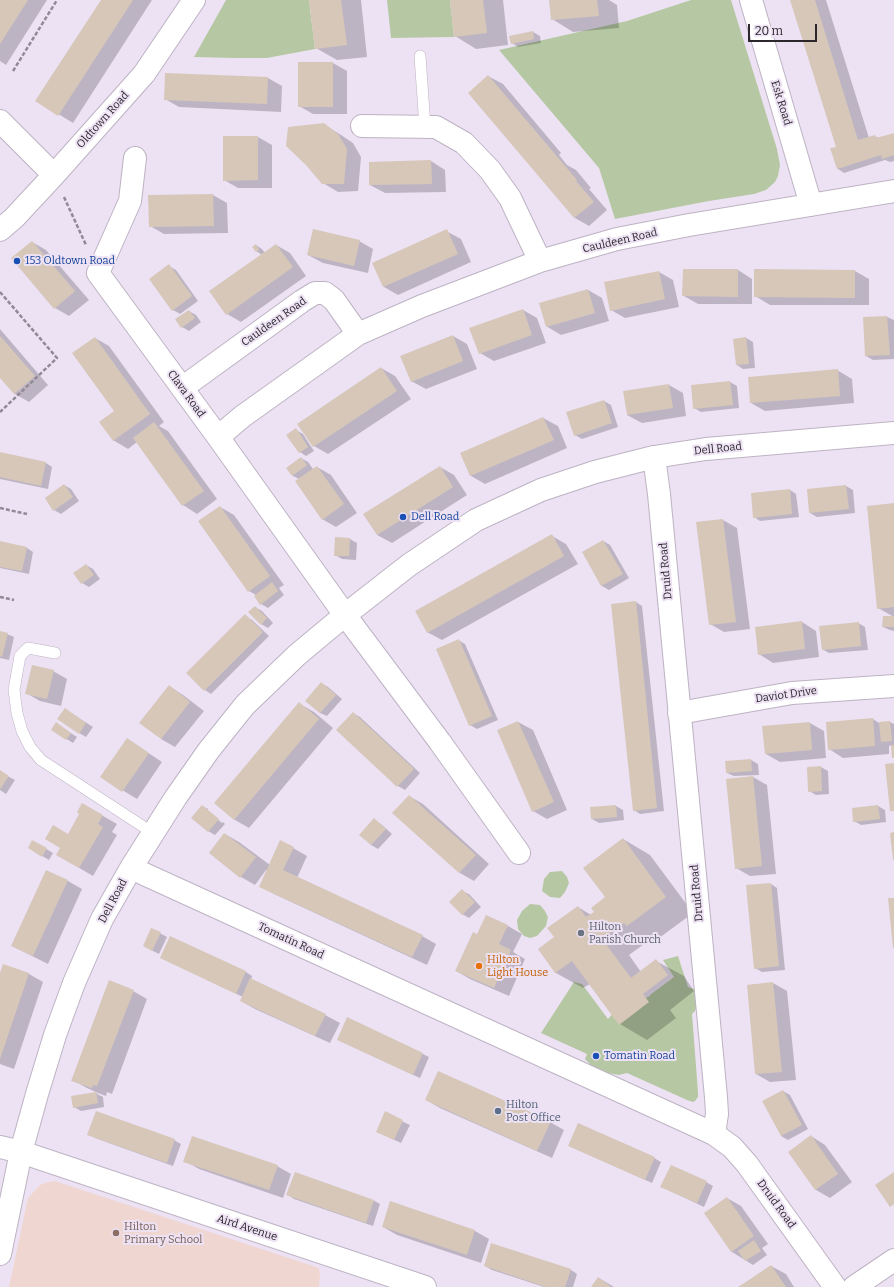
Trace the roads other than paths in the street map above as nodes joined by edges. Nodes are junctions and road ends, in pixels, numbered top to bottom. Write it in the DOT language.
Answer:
graph roads {
  1 [pos="194,0"];
  2 [pos="751,0"];
  3 [pos="420,56"];
  4 [pos="0,121"];
  5 [pos="362,126"];
  6 [pos="425,126"];
  7 [pos="135,158"];
  8 [pos="54,175"];
  9 [pos="894,191"];
  10 [pos="811,205"];
  11 [pos="0,230"];
  12 [pos="540,261"];
  13 [pos="358,334"];
  14 [pos="182,388"];
  15 [pos="894,433"];
  16 [pos="218,437"];
  17 [pos="654,457"];
  18 [pos="345,615"];
  19 [pos="55,653"];
  20 [pos="894,686"];
  21 [pos="679,713"];
  22 [pos="153,834"];
  23 [pos="520,852"];
  24 [pos="131,868"];
  25 [pos="714,1134"];
  26 [pos="0,1147"];
  27 [pos="22,1152"];
  28 [pos="0,1254"];
  29 [pos="894,1260"];
  30 [pos="426,1287"];
  31 [pos="835,1287"];
  32 [pos="854,1287"];
  1 -- 8 [label="street, Oldtown Road"];
  2 -- 10 [label="street, Esk Road"];
  3 -- 6 [label="lane"];
  4 -- 8 [label="street"];
  5 -- 6 [label="street"];
  6 -- 12 [label="street"];
  7 -- 14 [label="street, Clava Road"];
  8 -- 11 [label="street, Oldtown Road"];
  9 -- 10 [label="street, Cauldeen Road"];
  10 -- 12 [label="street, Cauldeen Road"];
  12 -- 13 [label="street, Cauldeen Road"];
  13 -- 14 [label="street, Cauldeen Road"];
  13 -- 16 [label="street, Cauldeen Road"];
  14 -- 16 [label="street, Clava Road"];
  15 -- 17 [label="street, Dell Road"];
  16 -- 18 [label="street, Clava Road"];
  17 -- 18 [label="street, Dell Road"];
  17 -- 21 [label="street, Druid Road"];
  18 -- 22 [label="street, Dell Road"];
  18 -- 23 [label="street"];
  19 -- 22 [label="lane"];
  20 -- 21 [label="street, Daviot Drive"];
  21 -- 25 [label="street, Druid Road"];
  22 -- 24 [label="street, Dell Road"];
  24 -- 25 [label="street, Tomatin Road"];
  24 -- 27 [label="street, Dell Road"];
  25 -- 31 [label="street, Druid Road"];
  26 -- 27 [label="street, Aird Avenue"];
  27 -- 28 [label="street, Dell Road"];
  27 -- 30 [label="street, Aird Avenue"];
  29 -- 32 [label="street"];
}
